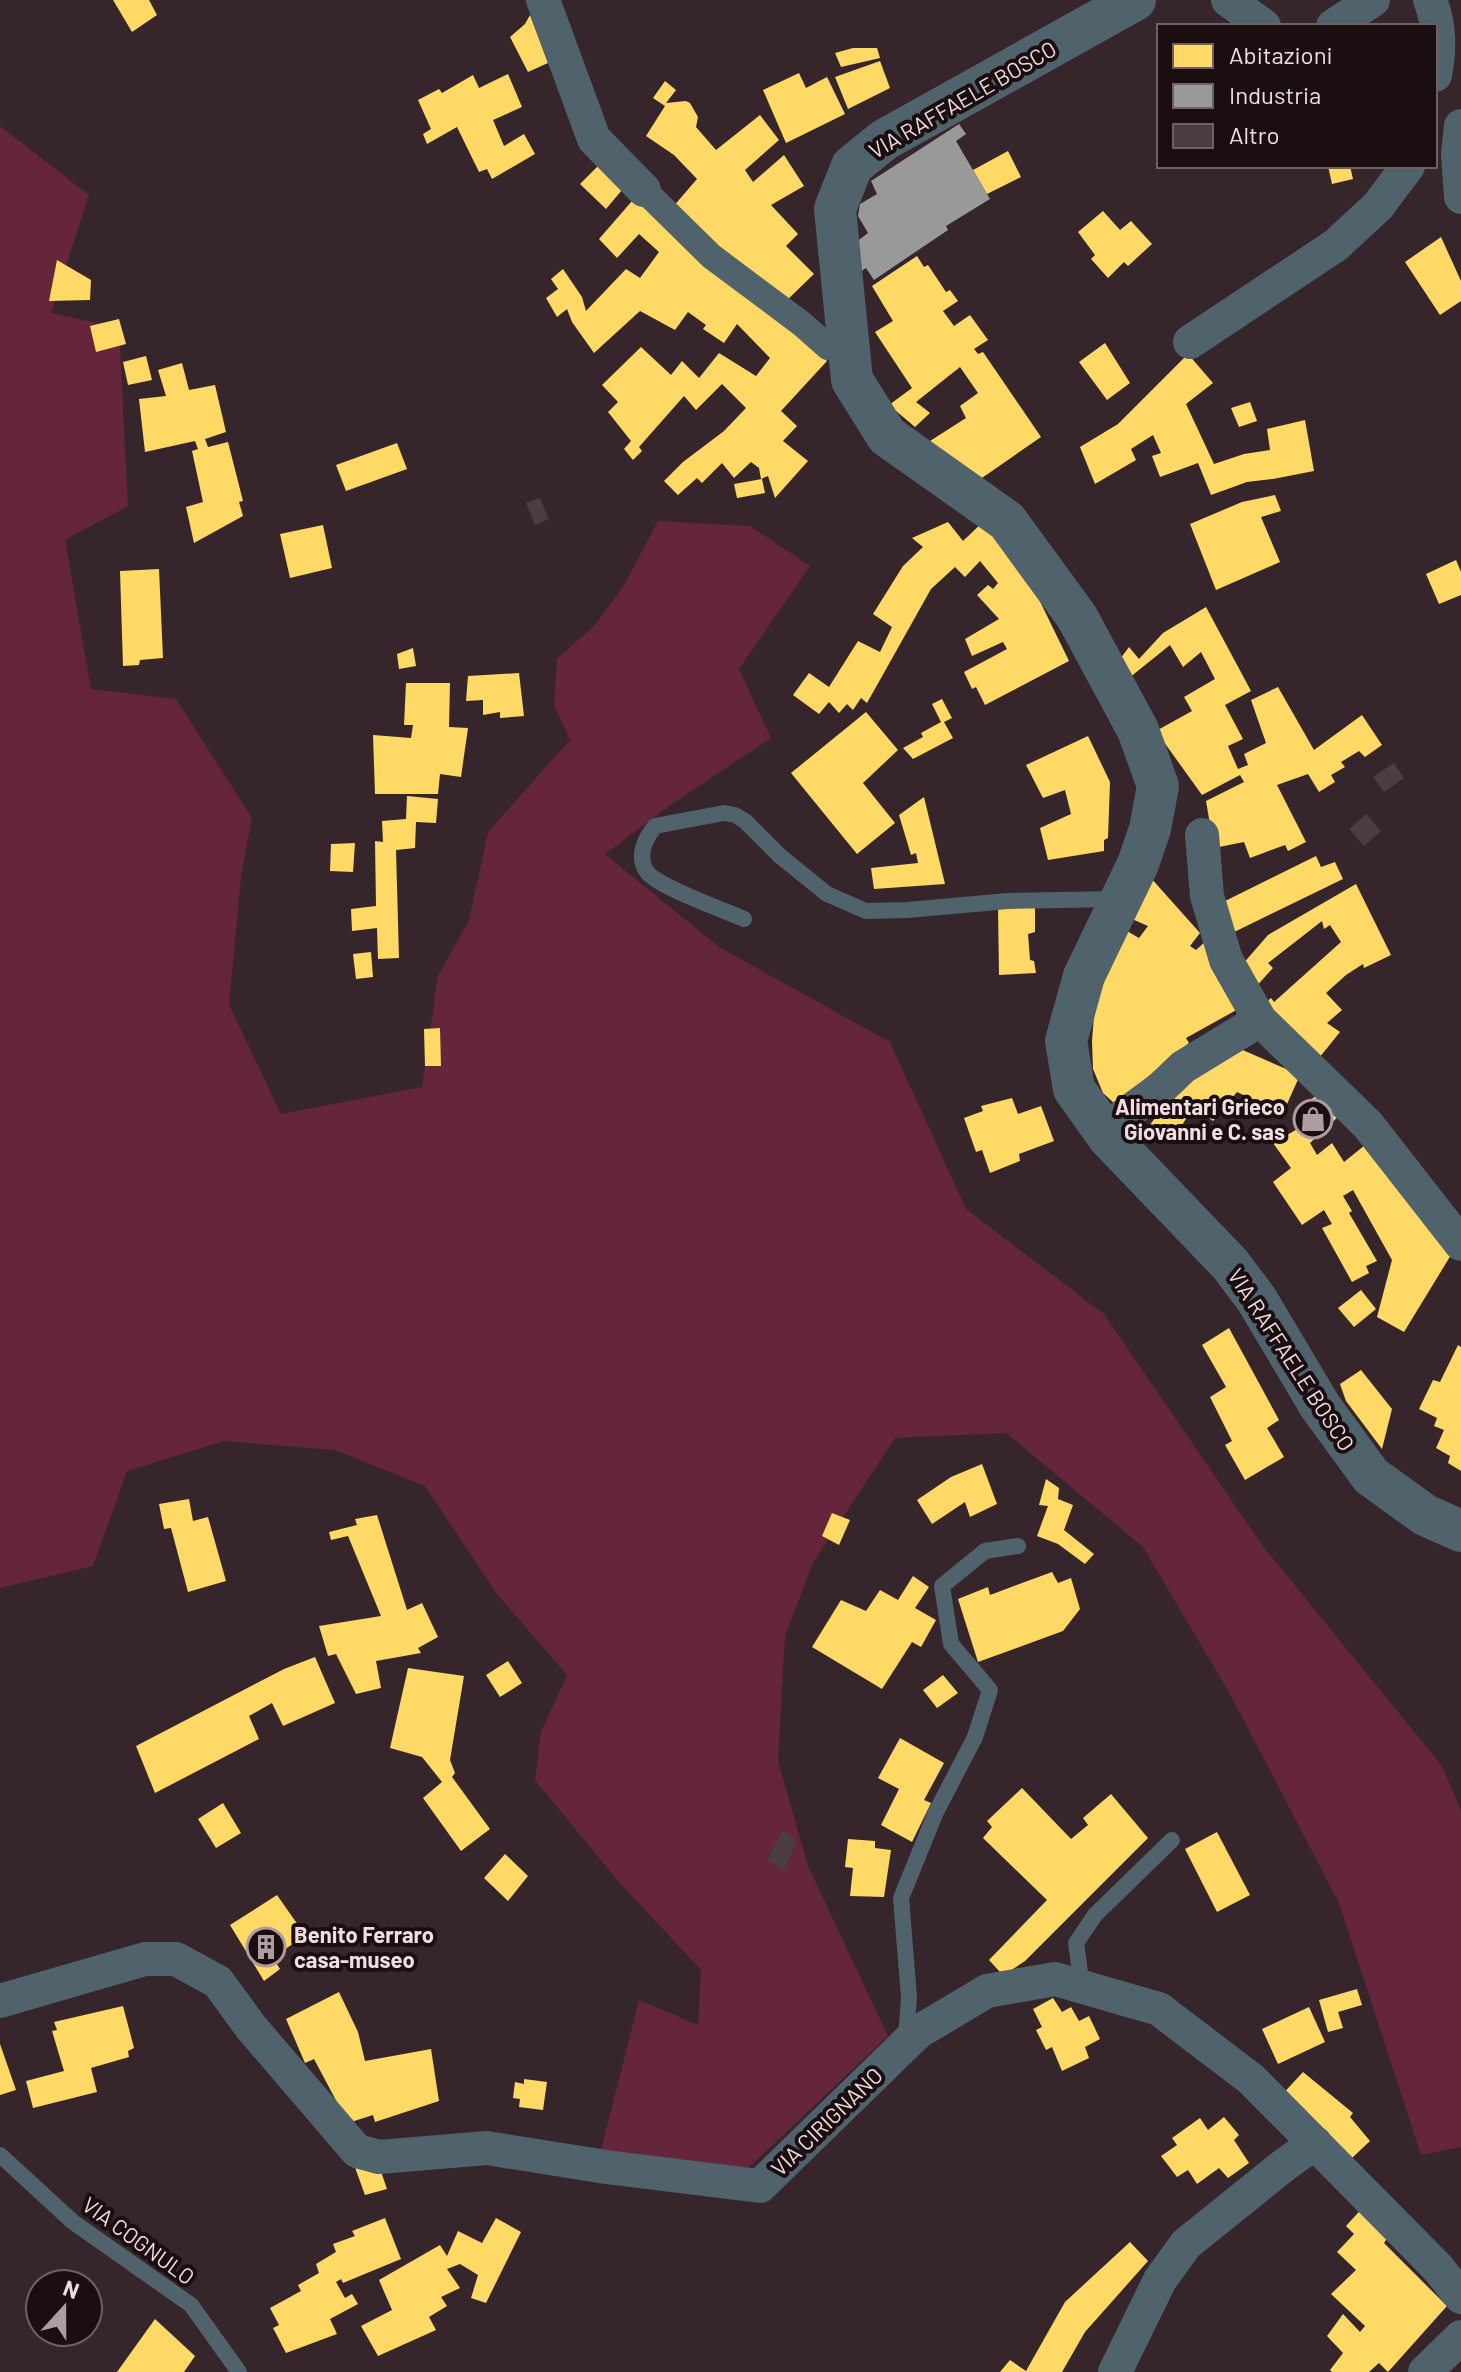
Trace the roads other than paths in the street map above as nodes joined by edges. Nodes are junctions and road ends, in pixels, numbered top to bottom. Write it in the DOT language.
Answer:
graph roads {
  1 [pos="543,0"];
  2 [pos="1135,0"];
  3 [pos="1228,0"];
  4 [pos="1373,0"];
  5 [pos="1430,0"];
  6 [pos="1261,24"];
  7 [pos="1336,24"];
  8 [pos="1437,60"];
  9 [pos="1461,126"];
  10 [pos="1406,168"];
  11 [pos="644,190"];
  12 [pos="1461,197"];
  13 [pos="1190,342"];
  14 [pos="828,347"];
  15 [pos="1202,835"];
  16 [pos="1121,899"];
  17 [pos="744,919"];
  18 [pos="1260,1020"];
  19 [pos="1104,1130"];
  20 [pos="1461,1244"];
  21 [pos="1461,1531"];
  22 [pos="1018,1546"];
  23 [pos="1172,1840"];
  24 [pos="1082,1987"];
  25 [pos="0,2001"];
  26 [pos="906,2044"];
  27 [pos="1315,2143"];
  28 [pos="0,2155"];
  29 [pos="1461,2297"];
  30 [pos="1461,2337"];
  31 [pos="239,2372"];
  32 [pos="1115,2372"];
  33 [pos="1425,2372"];
  1 -- 11 [label="street"];
  2 -- 16 [label="street, VIA RAFFAELE BOSCO"];
  3 -- 6 [label="street"];
  4 -- 7 [label="street"];
  5 -- 8 [label="street"];
  9 -- 12 [label="street"];
  10 -- 13 [label="street"];
  11 -- 14 [label="street"];
  15 -- 18 [label="street"];
  16 -- 17 [label="lane"];
  16 -- 19 [label="street, VIA RAFFAELE BOSCO"];
  18 -- 19 [label="street"];
  18 -- 20 [label="street"];
  19 -- 21 [label="street, VIA RAFFAELE BOSCO"];
  22 -- 26 [label="lane"];
  23 -- 24 [label="lane"];
  24 -- 26 [label="street, VIA CIRIGNANO"];
  24 -- 27 [label="street, VIA CIRIGNANO"];
  25 -- 26 [label="street, VIA CIRIGNANO"];
  27 -- 29 [label="street, VIA CIRIGNANO"];
  27 -- 32 [label="street"];
  28 -- 31 [label="lane, VIA COGNULO"];
  30 -- 33 [label="street"];
}
